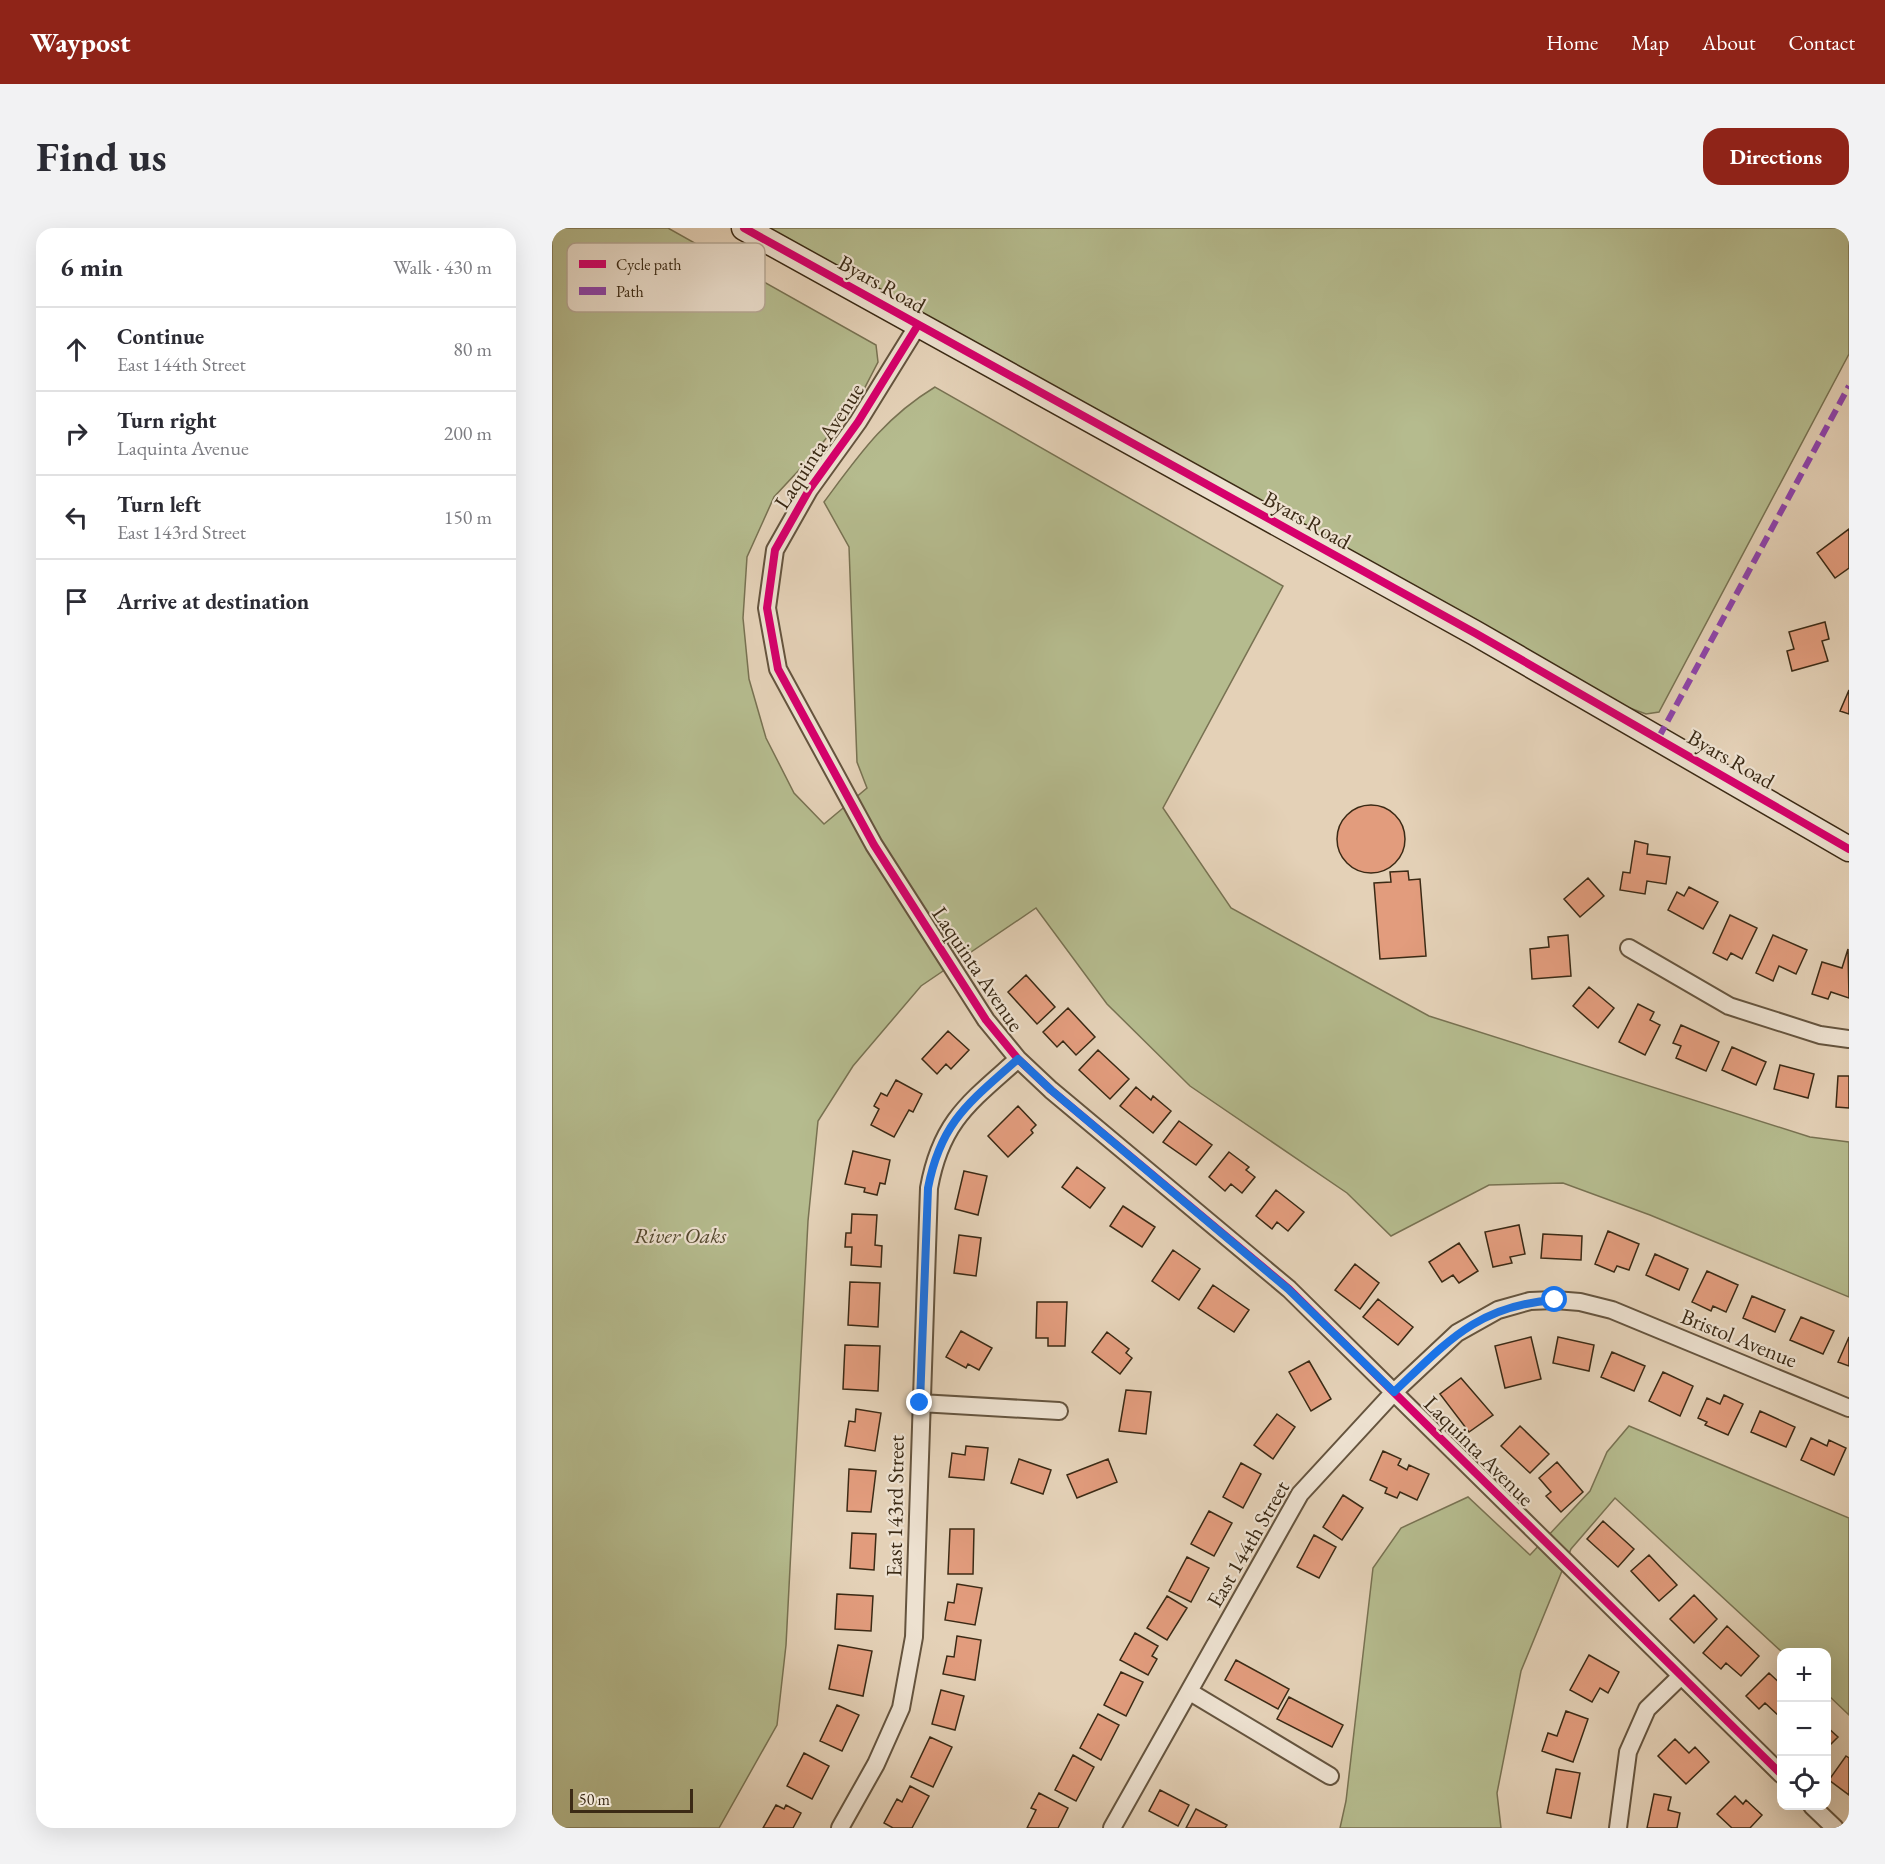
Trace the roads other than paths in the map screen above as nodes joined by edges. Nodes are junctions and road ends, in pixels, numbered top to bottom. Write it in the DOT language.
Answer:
graph roads {
  1 [pos="744,228"];
  2 [pos="918,325"];
  3 [pos="1849,849"];
  4 [pos="1629,948"];
  5 [pos="1849,1039"];
  6 [pos="1018,1059"];
  7 [pos="1612,1311"];
  8 [pos="1394,1392"];
  9 [pos="920,1403"];
  10 [pos="1849,1408"];
  11 [pos="1059,1411"];
  12 [pos="1681,1676"];
  13 [pos="1190,1692"];
  14 [pos="1777,1770"];
  15 [pos="1330,1776"];
  16 [pos="1816,1810"];
  17 [pos="840,1828"];
  18 [pos="1112,1828"];
  19 [pos="1618,1828"];
  20 [pos="1834,1828"];
  1 -- 2 [label="street, Byars Road"];
  2 -- 3 [label="street, Byars Road"];
  2 -- 6 [label="street, Laquinta Avenue"];
  4 -- 5 [label="street"];
  6 -- 8 [label="street, Laquinta Avenue"];
  6 -- 9 [label="street, East 143rd Street"];
  7 -- 8 [label="street, East 144th Street"];
  7 -- 10 [label="street, Bristol Avenue"];
  8 -- 12 [label="street, Laquinta Avenue"];
  8 -- 13 [label="street, East 144th Street"];
  9 -- 11 [label="street"];
  9 -- 17 [label="street, East 143rd Street"];
  12 -- 14 [label="street, Laquinta Avenue"];
  12 -- 19 [label="street"];
  13 -- 15 [label="street"];
  13 -- 18 [label="street, East 144th Street"];
  16 -- 20 [label="street"];
}
